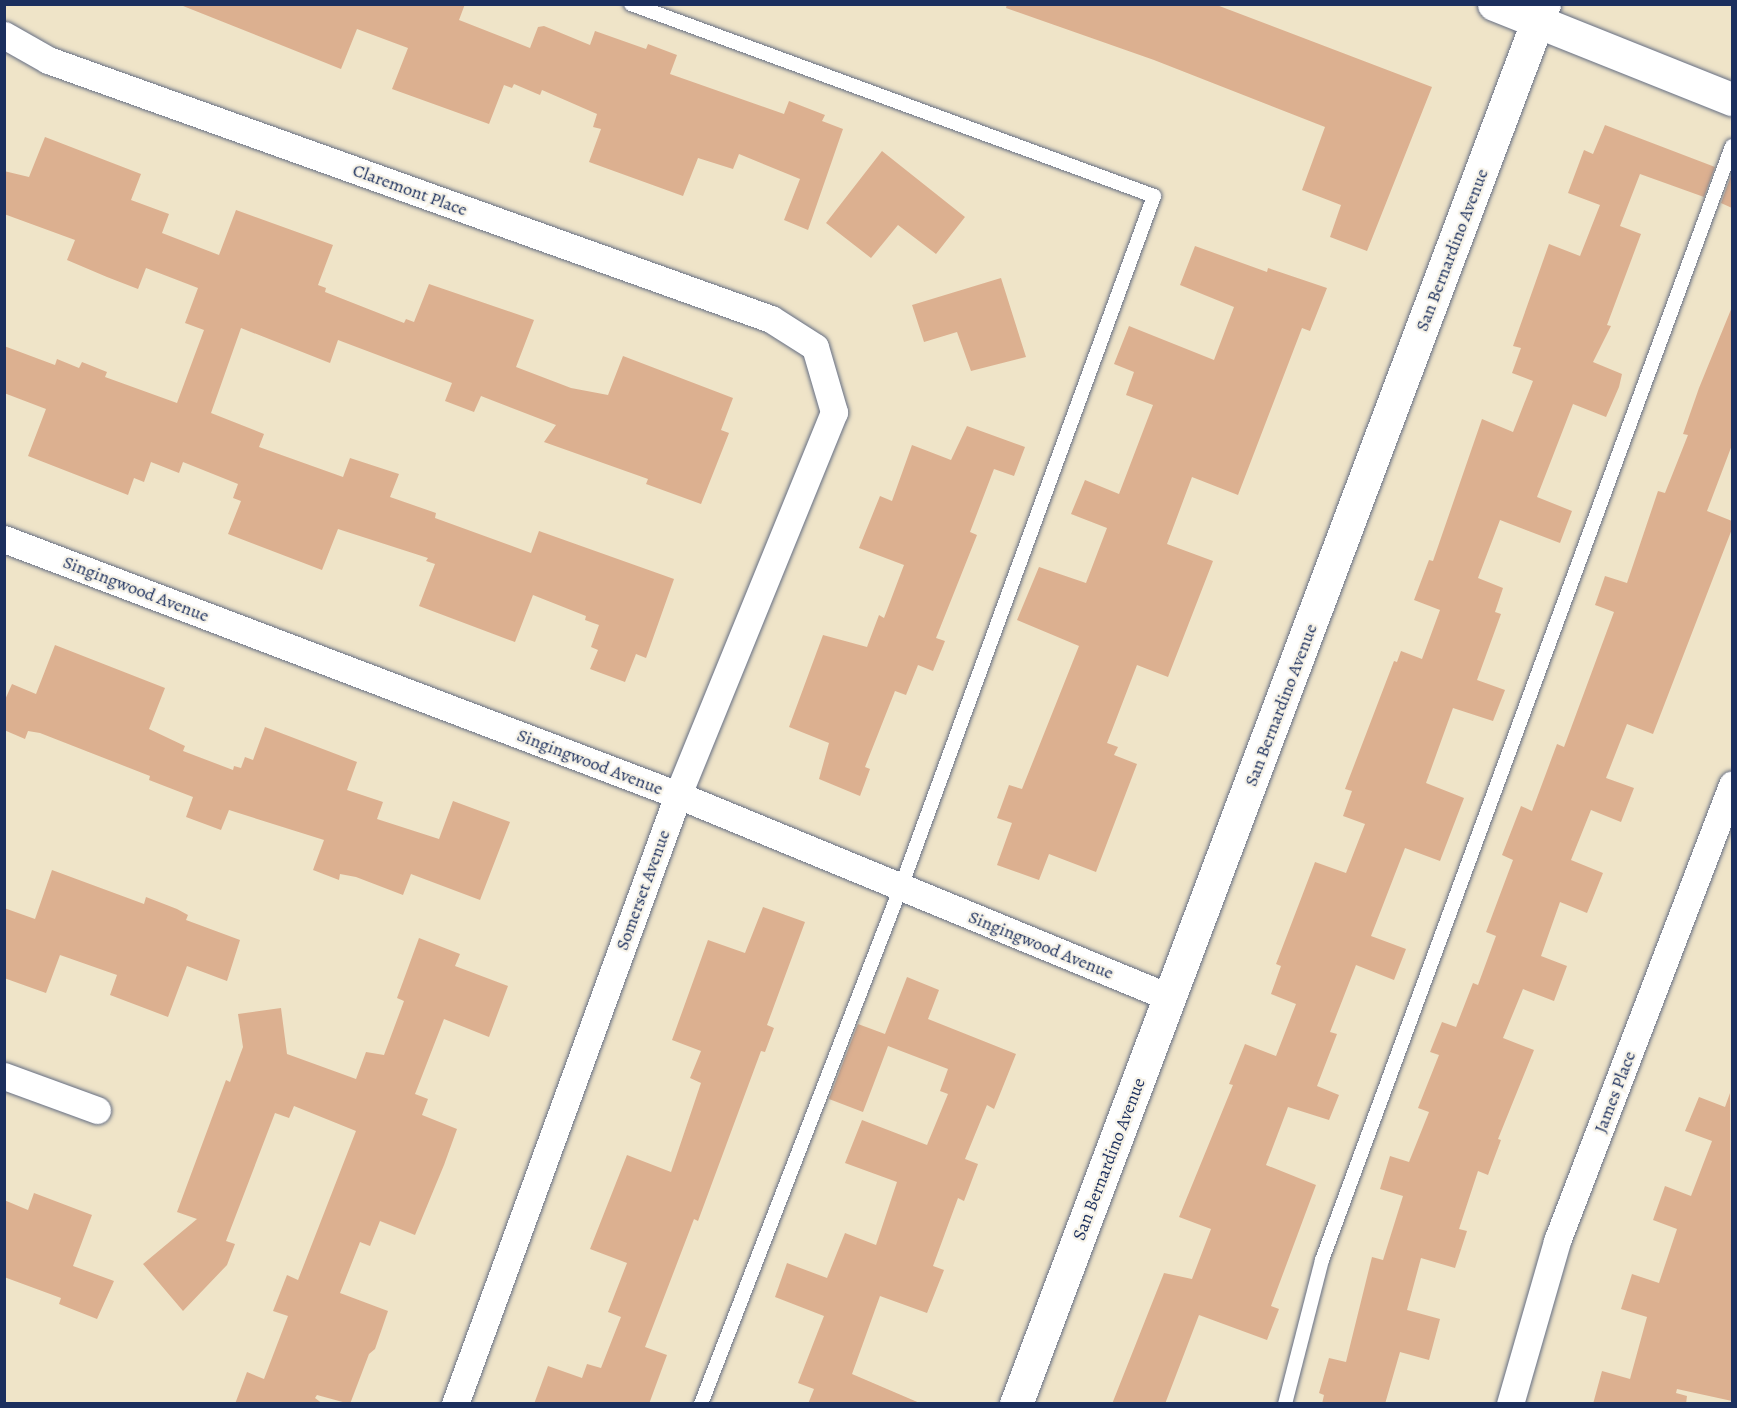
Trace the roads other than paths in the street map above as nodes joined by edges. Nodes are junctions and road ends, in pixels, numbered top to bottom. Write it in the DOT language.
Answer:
graph roads {
  1 [pos="631,4"];
  2 [pos="1494,4"];
  3 [pos="1541,13"];
  4 [pos="4,34"];
  5 [pos="1732,99"];
  6 [pos="1732,146"];
  7 [pos="815,347"];
  8 [pos="4,539"];
  9 [pos="1732,784"];
  10 [pos="678,795"];
  11 [pos="901,887"];
  12 [pos="1171,998"];
  13 [pos="4,1076"];
  14 [pos="97,1110"];
  15 [pos="455,1404"];
  16 [pos="701,1404"];
  17 [pos="1016,1404"];
  18 [pos="1285,1404"];
  19 [pos="1510,1404"];
  1 -- 11 [label="lane"];
  2 -- 3 [label="main road"];
  3 -- 5 [label="main road"];
  3 -- 12 [label="main road, San Bernardino Avenue"];
  4 -- 7 [label="street, Claremont Place"];
  6 -- 18 [label="lane"];
  7 -- 10 [label="street, Somerset Avenue"];
  8 -- 10 [label="street, Singingwood Avenue"];
  9 -- 19 [label="street, James Place"];
  10 -- 11 [label="street, Singingwood Avenue"];
  10 -- 15 [label="street, Somerset Avenue"];
  11 -- 12 [label="street, Singingwood Avenue"];
  11 -- 16 [label="lane"];
  12 -- 17 [label="main road, San Bernardino Avenue"];
  13 -- 14 [label="street"];
}
